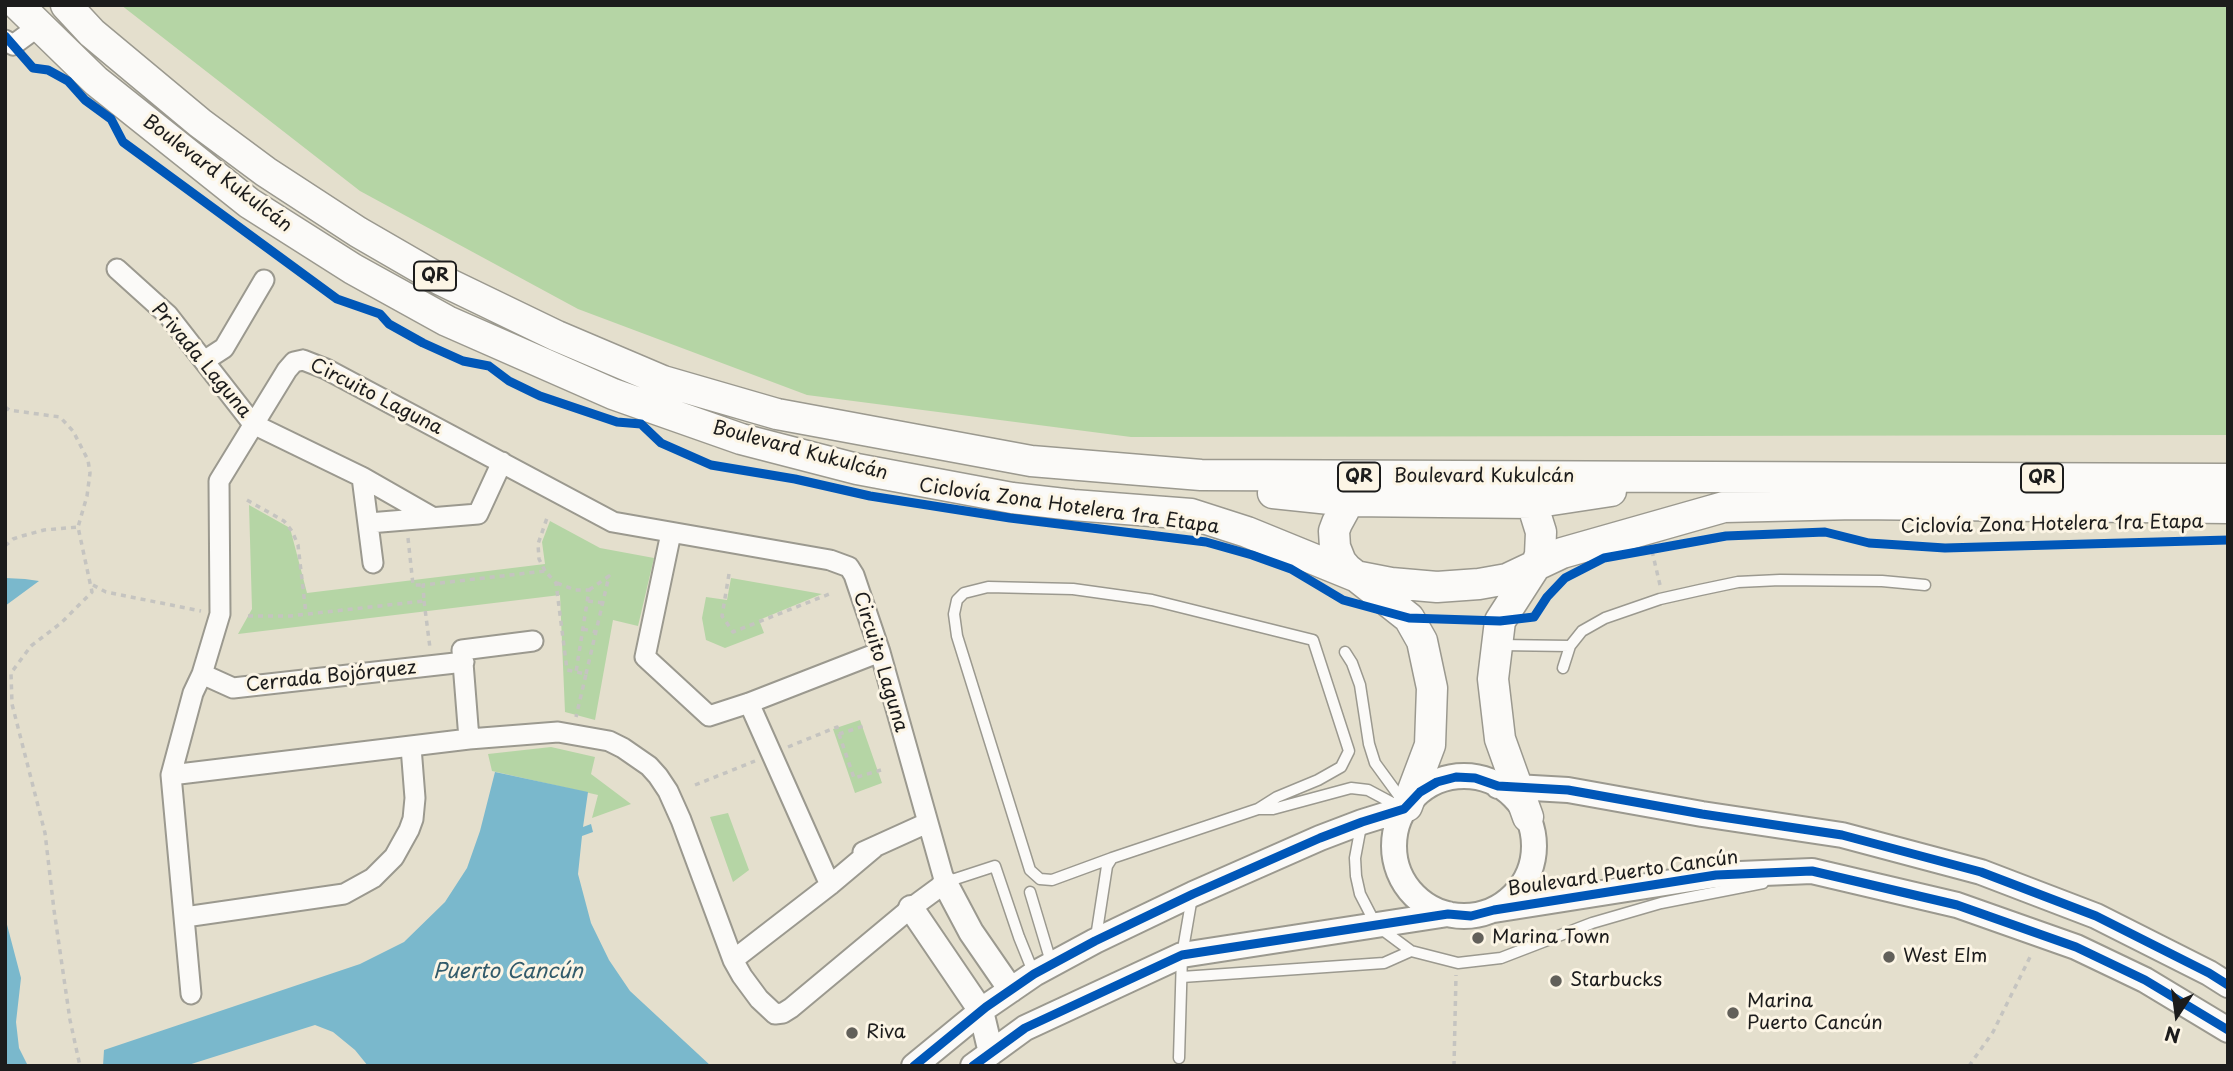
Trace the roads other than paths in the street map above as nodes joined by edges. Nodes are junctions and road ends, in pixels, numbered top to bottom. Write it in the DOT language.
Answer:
graph roads {
  1 [pos="18,5"];
  2 [pos="66,5"];
  3 [pos="39,26"];
  4 [pos="5,40"];
  5 [pos="117,270"];
  6 [pos="264,280"];
  7 [pos="204,360"];
  8 [pos="253,424"];
  9 [pos="502,462"];
  10 [pos="1201,475"];
  11 [pos="362,477"];
  12 [pos="1658,477"];
  13 [pos="2228,479"];
  14 [pos="1349,501"];
  15 [pos="1532,503"];
  16 [pos="2228,509"];
  17 [pos="432,517"];
  18 [pos="369,523"];
  19 [pos="671,533"];
  20 [pos="373,564"];
  21 [pos="1536,565"];
  22 [pos="1355,576"];
  23 [pos="1926,585"];
  24 [pos="533,641"];
  25 [pos="1496,644"];
  26 [pos="1570,646"];
  27 [pos="880,652"];
  28 [pos="1345,652"];
  29 [pos="464,662"];
  30 [pos="1563,668"];
  31 [pos="202,674"];
  32 [pos="749,702"];
  33 [pos="469,739"];
  34 [pos="411,747"];
  35 [pos="171,775"];
  36 [pos="1508,786"];
  37 [pos="1406,808"];
  38 [pos="1258,810"];
  39 [pos="1528,817"];
  40 [pos="1362,822"];
  41 [pos="927,823"];
  42 [pos="1112,858"];
  43 [pos="1812,871"];
  44 [pos="827,877"];
  45 [pos="945,883"];
  46 [pos="1030,892"];
  47 [pos="1193,894"];
  48 [pos="911,908"];
  49 [pos="1494,909"];
  50 [pos="1448,914"];
  51 [pos="185,918"];
  52 [pos="1376,925"];
  53 [pos="1096,941"];
  54 [pos="1411,951"];
  55 [pos="733,960"];
  56 [pos="1182,966"];
  57 [pos="1043,969"];
  58 [pos="2228,985"];
  59 [pos="1011,990"];
  60 [pos="191,994"];
  61 [pos="981,1011"];
  62 [pos="2228,1030"];
  63 [pos="1179,1058"];
  64 [pos="985,1061"];
  65 [pos="914,1066"];
  1 -- 3 [label="main road, Boulevard Kukulcán / QR"];
  2 -- 10 [label="main road, Boulevard Kukulcán / QR"];
  3 -- 4 [label="street"];
  3 -- 22 [label="main road, Boulevard Kukulcán / QR"];
  5 -- 7 [label="street, Privada Laguna"];
  6 -- 7 [label="street"];
  7 -- 8 [label="street, Privada Laguna"];
  8 -- 9 [label="street, Circuito Laguna"];
  8 -- 11 [label="street"];
  8 -- 31 [label="street, Circuito Laguna"];
  9 -- 17 [label="street"];
  9 -- 19 [label="street, Circuito Laguna"];
  10 -- 12 [label="main road, Boulevard Kukulcán / QR"];
  10 -- 14 [label="main road"];
  11 -- 17 [label="street"];
  11 -- 18 [label="street"];
  12 -- 13 [label="main road, Boulevard Kukulcán / QR"];
  12 -- 15 [label="main road"];
  14 -- 15 [label="main road"];
  14 -- 22 [label="main road"];
  15 -- 21 [label="main road"];
  16 -- 21 [label="main road, Boulevard Kukulcán / QR"];
  17 -- 18 [label="street"];
  18 -- 20 [label="street"];
  19 -- 27 [label="street, Circuito Laguna"];
  19 -- 32 [label="street"];
  21 -- 22 [label="main road, Boulevard Kukulcán / QR"];
  21 -- 25 [label="main road"];
  22 -- 37 [label="main road"];
  23 -- 26 [label="lane"];
  24 -- 29 [label="street, Cerrada Bojórquez"];
  25 -- 26 [label="lane"];
  25 -- 36 [label="main road"];
  26 -- 30 [label="lane"];
  27 -- 32 [label="street"];
  27 -- 41 [label="street, Circuito Laguna"];
  28 -- 37 [label="lane"];
  29 -- 31 [label="street, Cerrada Bojórquez"];
  29 -- 33 [label="street"];
  31 -- 35 [label="street, Circuito Laguna"];
  32 -- 44 [label="street"];
  33 -- 34 [label="street"];
  33 -- 55 [label="street"];
  34 -- 35 [label="street"];
  34 -- 51 [label="street"];
  35 -- 51 [label="street, Circuito Laguna"];
  36 -- 37 [label="street"];
  36 -- 39 [label="main road"];
  36 -- 58 [label="street, Boulevard Puerto Cancún"];
  37 -- 38 [label="lane"];
  37 -- 40 [label="street"];
  37 -- 50 [label="street"];
  38 -- 42 [label="lane"];
  38 -- 42 [label="lane"];
  39 -- 49 [label="street"];
  40 -- 47 [label="street"];
  40 -- 52 [label="lane"];
  41 -- 44 [label="street"];
  41 -- 45 [label="street, Circuito Laguna"];
  42 -- 53 [label="lane"];
  43 -- 49 [label="street, Boulevard Puerto Cancún"];
  43 -- 54 [label="lane"];
  43 -- 62 [label="street, Boulevard Puerto Cancún"];
  44 -- 55 [label="street"];
  45 -- 48 [label="street"];
  45 -- 57 [label="lane"];
  45 -- 59 [label="street"];
  46 -- 57 [label="lane"];
  47 -- 53 [label="street"];
  47 -- 56 [label="lane"];
  48 -- 55 [label="street"];
  48 -- 61 [label="street"];
  49 -- 50 [label="street"];
  50 -- 52 [label="street"];
  51 -- 60 [label="street, Circuito Laguna"];
  52 -- 54 [label="lane"];
  52 -- 56 [label="street"];
  53 -- 57 [label="street"];
  54 -- 56 [label="lane"];
  56 -- 63 [label="lane"];
  56 -- 64 [label="street"];
  57 -- 59 [label="street"];
  59 -- 61 [label="street"];
  61 -- 64 [label="street"];
  61 -- 65 [label="street"];
}
